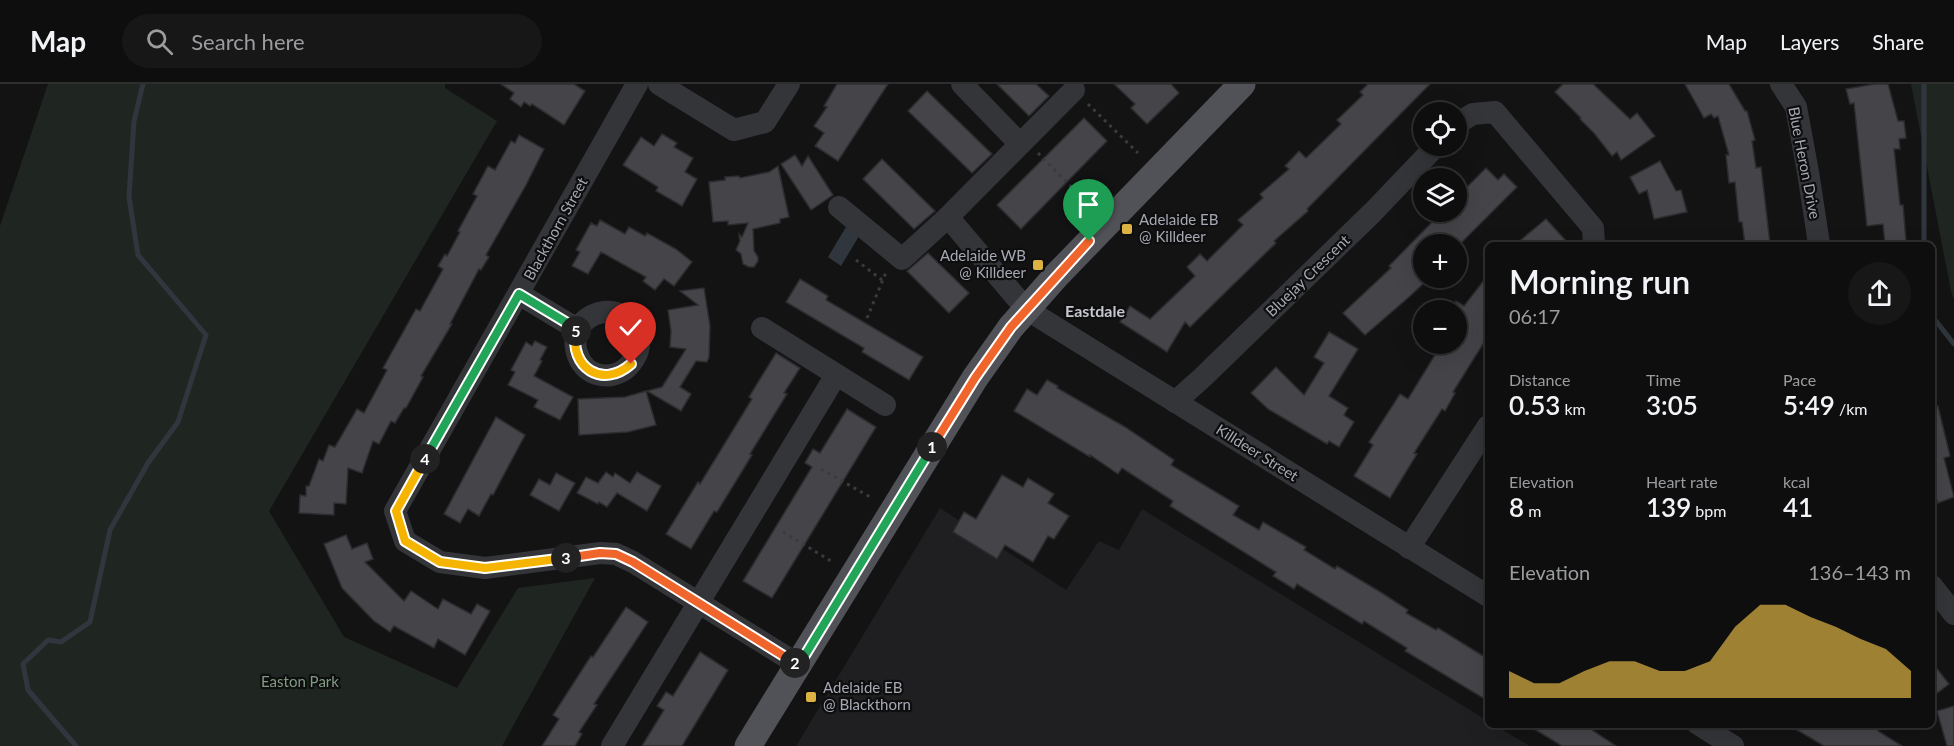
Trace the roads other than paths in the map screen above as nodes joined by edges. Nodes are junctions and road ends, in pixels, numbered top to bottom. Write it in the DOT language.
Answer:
graph roads {
  1 [pos="637,84"];
  2 [pos="659,84"];
  3 [pos="789,84"];
  4 [pos="962,84"];
  5 [pos="1242,84"];
  6 [pos="1782,84"];
  7 [pos="1074,90"];
  8 [pos="1467,118"];
  9 [pos="1022,141"];
  10 [pos="1426,156"];
  11 [pos="839,207"];
  12 [pos="948,217"];
  13 [pos="1594,242"];
  14 [pos="1819,242"];
  15 [pos="519,294"];
  16 [pos="1026,309"];
  17 [pos="762,328"];
  18 [pos="577,329"];
  19 [pos="836,375"];
  20 [pos="1175,402"];
  21 [pos="885,405"];
  22 [pos="1485,431"];
  23 [pos="1409,548"];
  24 [pos="1935,590"];
  25 [pos="1485,594"];
  26 [pos="699,602"];
  27 [pos="1954,614"];
  28 [pos="799,665"];
  29 [pos="1704,728"];
  30 [pos="612,746"];
  31 [pos="748,746"];
  32 [pos="1733,746"];
  1 -- 15 [label="street, Blackthorn Street"];
  2 -- 3 [label="street"];
  4 -- 9 [label="street"];
  5 -- 16 [label="main road"];
  6 -- 14 [label="street, Blue Heron Drive"];
  7 -- 9 [label="street"];
  8 -- 13 [label="street"];
  9 -- 12 [label="street"];
  10 -- 20 [label="street, Bluejay Crescent"];
  11 -- 12 [label="street"];
  12 -- 16 [label="street, Killdeer Street"];
  15 -- 18 [label="street"];
  15 -- 26 [label="street, Blackthorn Street"];
  16 -- 20 [label="street, Killdeer Street"];
  16 -- 28 [label="main road"];
  17 -- 19 [label="street"];
  19 -- 21 [label="street"];
  19 -- 26 [label="street"];
  20 -- 23 [label="street, Killdeer Street"];
  22 -- 23 [label="street"];
  23 -- 25 [label="street, Killdeer Street"];
  24 -- 27 [label="street"];
  26 -- 28 [label="street, Blackthorn Street"];
  26 -- 30 [label="street"];
  28 -- 31 [label="main road"];
  29 -- 32 [label="street"];
}
